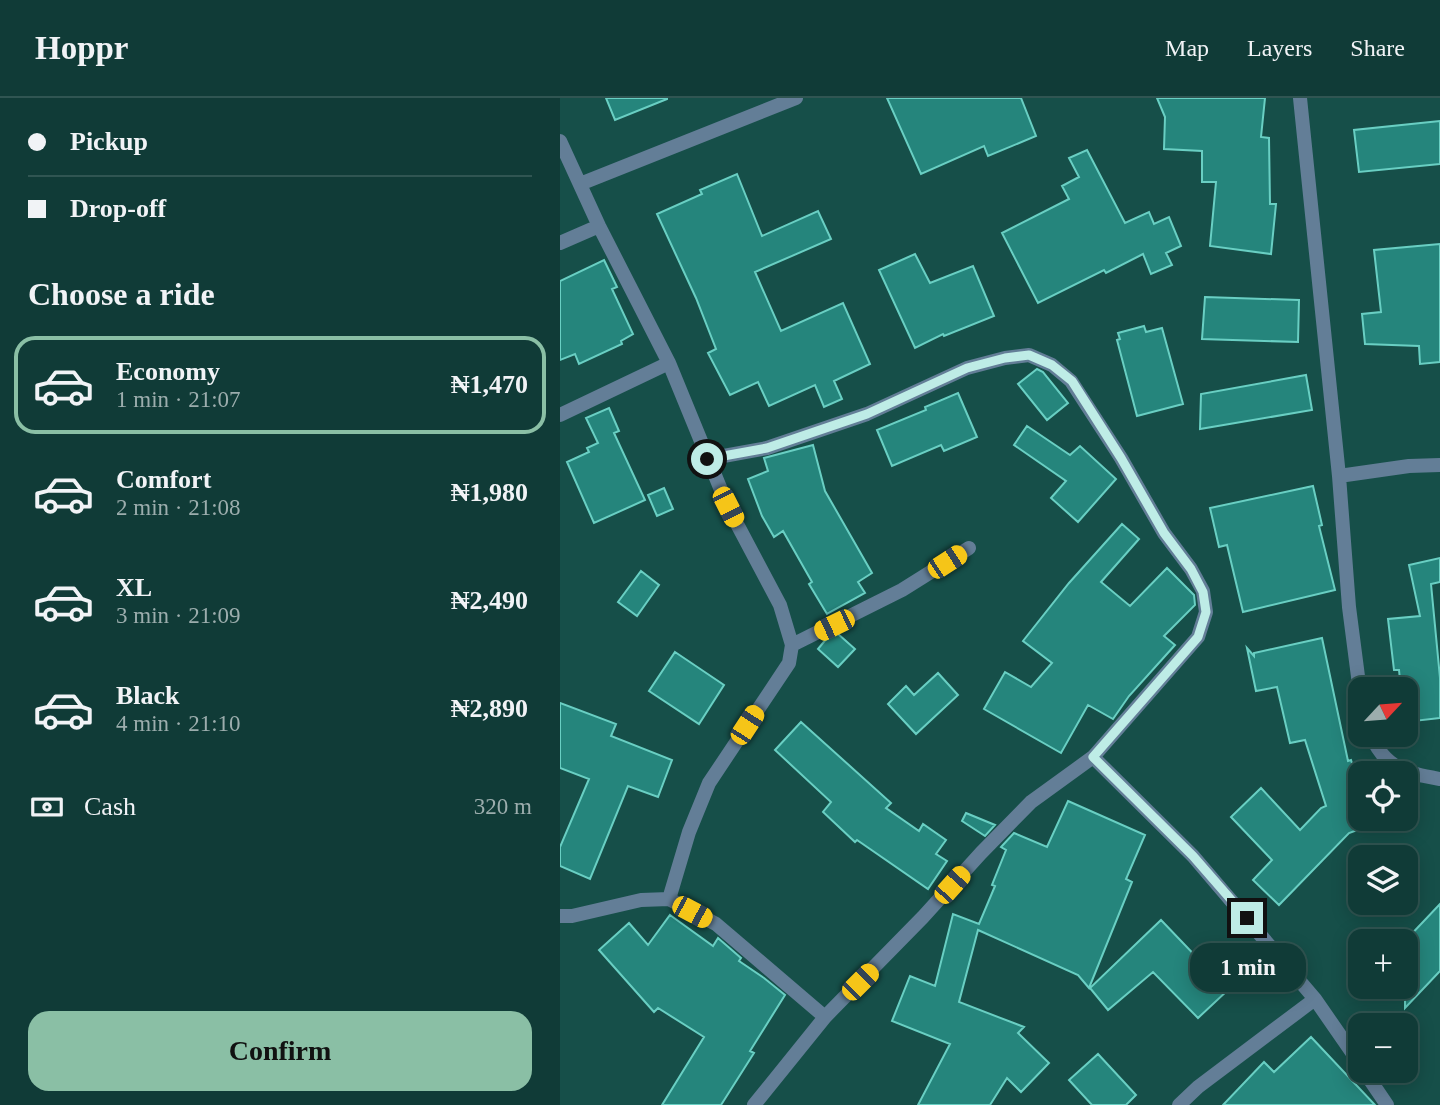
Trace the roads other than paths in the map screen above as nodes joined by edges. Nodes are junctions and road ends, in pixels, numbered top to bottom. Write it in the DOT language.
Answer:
graph roads {
  1 [pos="796,98"];
  2 [pos="1300,98"];
  3 [pos="560,141"];
  4 [pos="580,184"];
  5 [pos="598,226"];
  6 [pos="560,243"];
  7 [pos="669,363"];
  8 [pos="560,415"];
  9 [pos="707,459"];
  10 [pos="1440,465"];
  11 [pos="1339,477"];
  12 [pos="969,548"];
  13 [pos="792,645"];
  14 [pos="1358,677"];
  15 [pos="1376,747"];
  16 [pos="1093,757"];
  17 [pos="1440,779"];
  18 [pos="669,899"];
  19 [pos="560,916"];
  20 [pos="1315,999"];
  21 [pos="825,1017"];
  22 [pos="1348,1047"];
  23 [pos="1372,1083"];
  24 [pos="754,1105"];
  25 [pos="1179,1105"];
  26 [pos="1387,1105"];
  1 -- 4 [label="street"];
  2 -- 11 [label="street"];
  3 -- 4 [label="street"];
  4 -- 5 [label="street"];
  5 -- 6 [label="street"];
  5 -- 7 [label="street"];
  7 -- 8 [label="street"];
  7 -- 9 [label="street"];
  9 -- 13 [label="street"];
  9 -- 16 [label="street"];
  10 -- 11 [label="street"];
  11 -- 14 [label="street"];
  12 -- 13 [label="street"];
  13 -- 18 [label="street"];
  15 -- 17 [label="street"];
  16 -- 20 [label="street"];
  16 -- 21 [label="street"];
  18 -- 19 [label="street"];
  18 -- 21 [label="street"];
  20 -- 22 [label="street"];
  20 -- 25 [label="street"];
  21 -- 24 [label="street"];
  23 -- 26 [label="street"];
}
